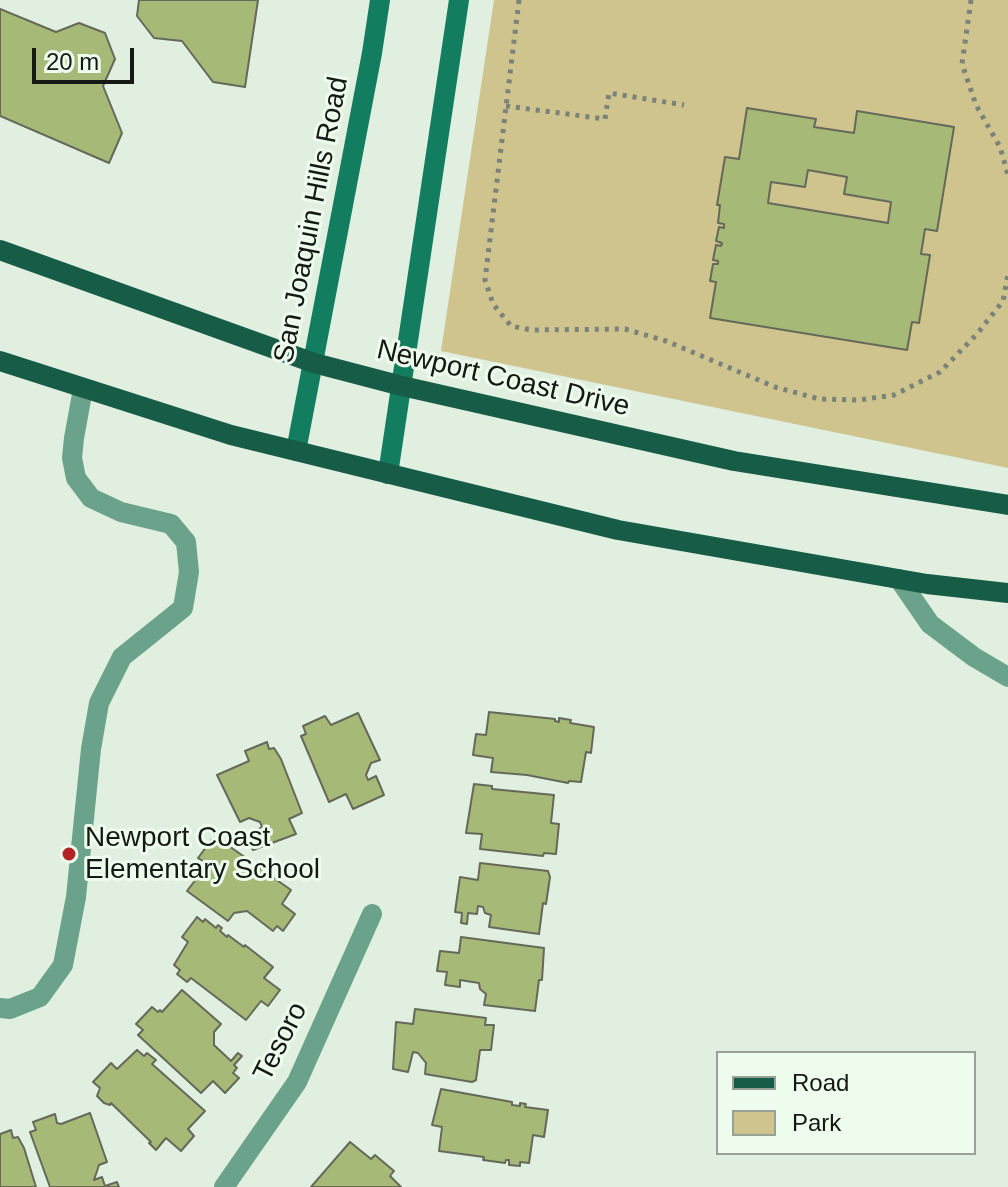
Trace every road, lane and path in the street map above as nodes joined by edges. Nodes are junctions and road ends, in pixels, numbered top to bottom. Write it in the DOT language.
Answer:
graph roads {
  1 [pos="380,0"];
  2 [pos="459,0"];
  3 [pos="519,0"];
  4 [pos="971,0"];
  5 [pos="684,105"];
  6 [pos="506,106"];
  7 [pos="1008,175"];
  8 [pos="0,250"];
  9 [pos="1008,274"];
  10 [pos="0,361"];
  11 [pos="314,363"];
  12 [pos="402,386"];
  13 [pos="83,389"];
  14 [pos="296,451"];
  15 [pos="388,474"];
  16 [pos="1008,505"];
  17 [pos="899,579"];
  18 [pos="1008,593"];
  19 [pos="1008,677"];
  20 [pos="372,914"];
  21 [pos="0,1008"];
  22 [pos="224,1187"];
  1 -- 11 [label="main road, San Joaquin Hills Road"];
  2 -- 12 [label="main road"];
  3 -- 6 [label="path"];
  4 -- 7 [label="path"];
  5 -- 6 [label="path"];
  6 -- 9 [label="path"];
  8 -- 11 [label="main road, Newport Coast Drive"];
  10 -- 13 [label="main road"];
  11 -- 12 [label="main road, Newport Coast Drive"];
  11 -- 14 [label="main road, San Joaquin Hills Road"];
  12 -- 15 [label="main road"];
  12 -- 16 [label="main road, Newport Coast Drive"];
  13 -- 14 [label="main road"];
  13 -- 21 [label="street"];
  14 -- 15 [label="main road"];
  15 -- 17 [label="main road"];
  17 -- 18 [label="main road"];
  17 -- 19 [label="street"];
  20 -- 22 [label="street, Tesoro"];
}
